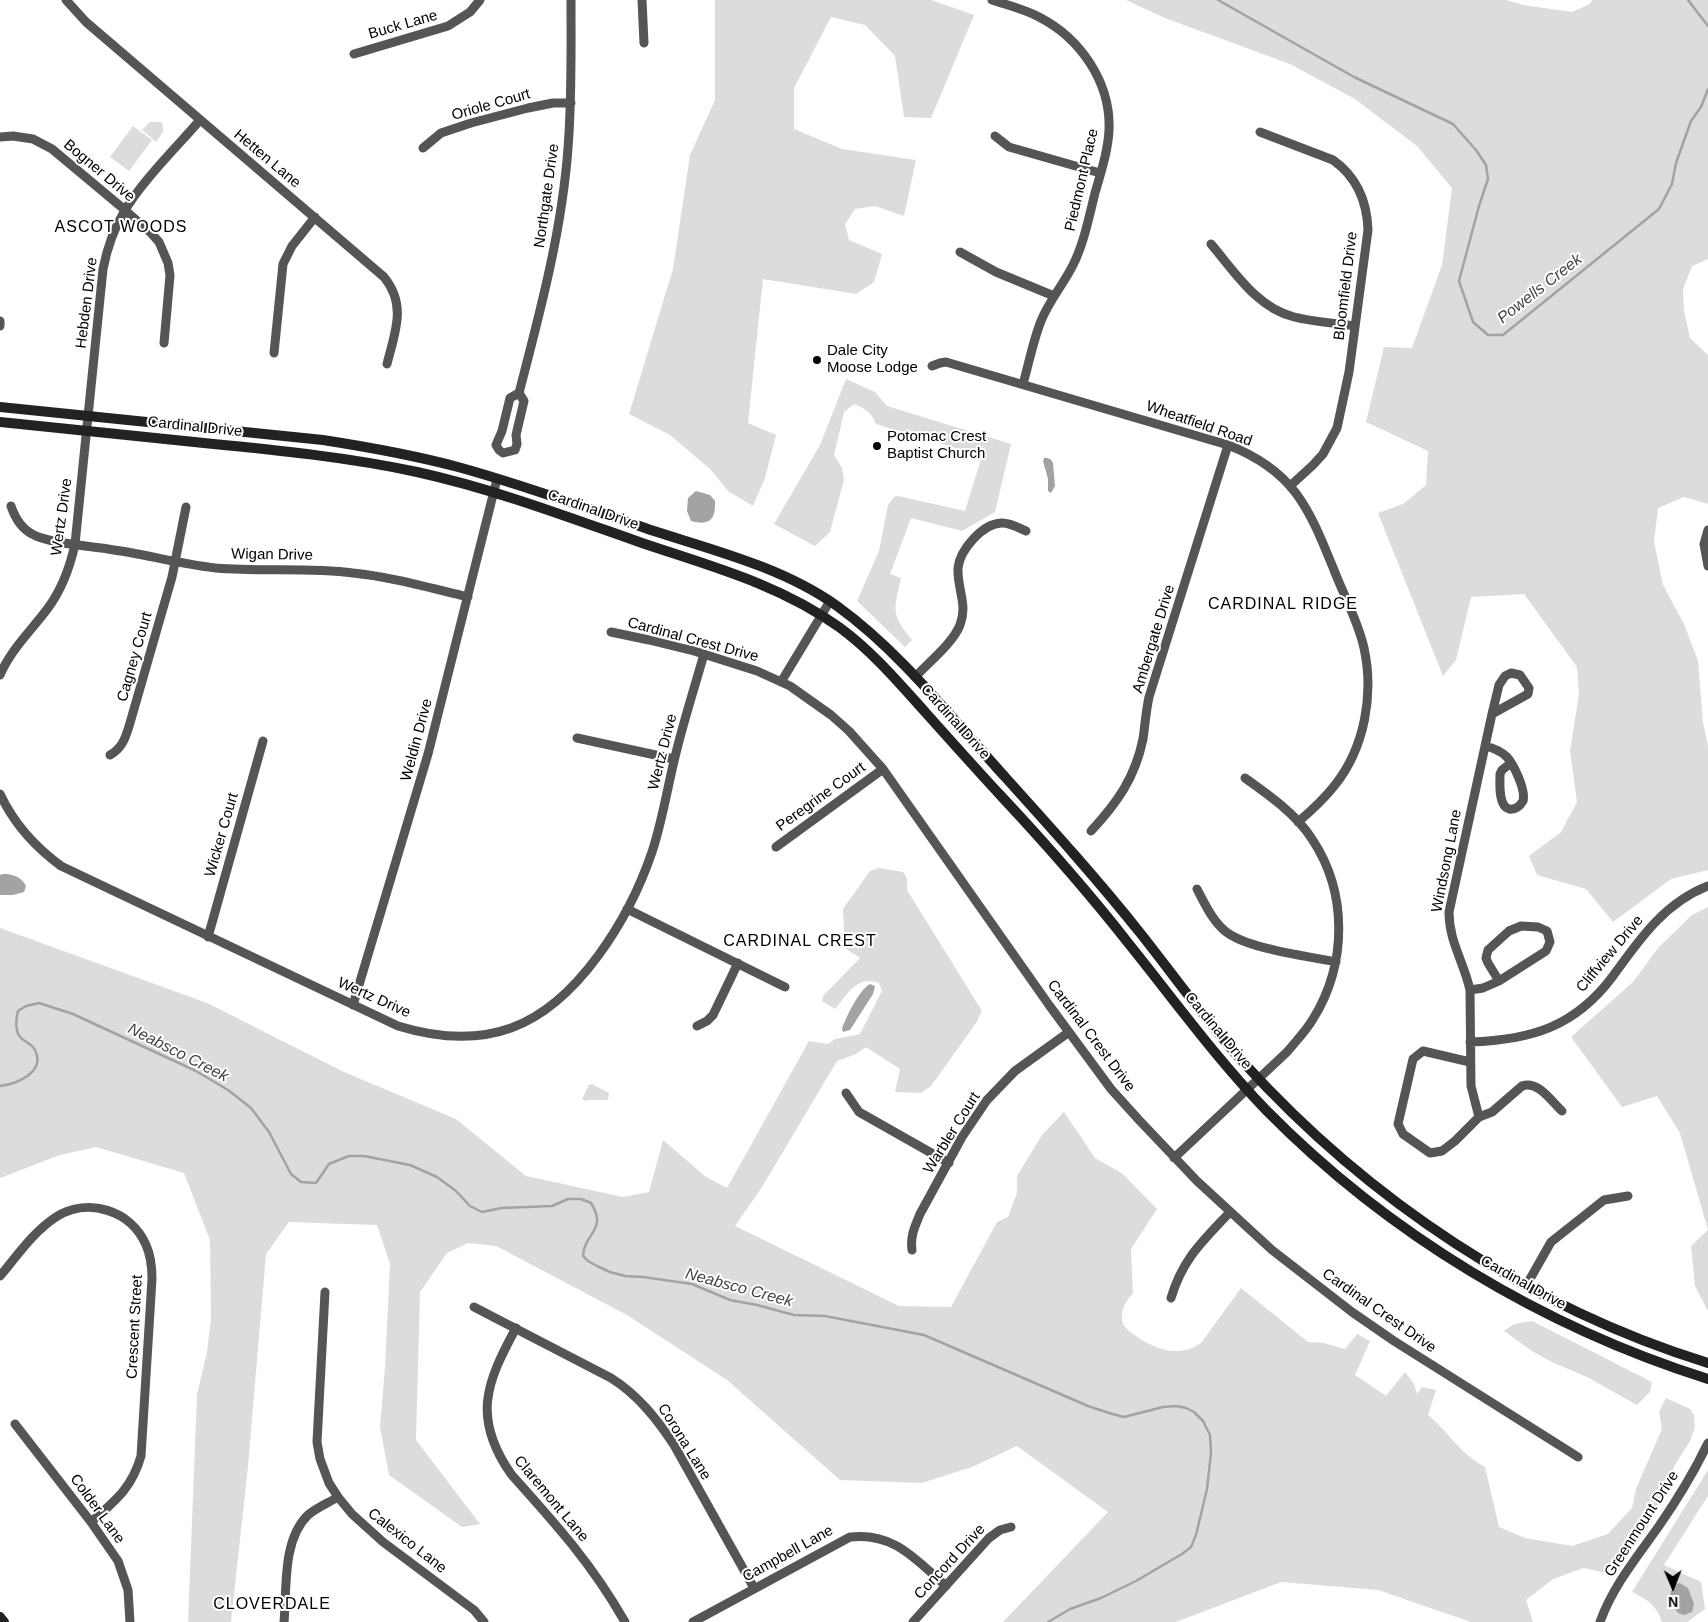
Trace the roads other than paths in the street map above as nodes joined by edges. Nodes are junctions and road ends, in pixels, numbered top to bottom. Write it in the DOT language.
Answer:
graph roads {
  1 [pos="66,0"];
  2 [pos="480,0"];
  3 [pos="570,0"];
  4 [pos="642,0"];
  5 [pos="992,0"];
  6 [pos="644,43"];
  7 [pos="354,54"];
  8 [pos="571,104"];
  9 [pos="200,120"];
  10 [pos="1260,132"];
  11 [pos="995,136"];
  12 [pos="0,138"];
  13 [pos="423,148"];
  14 [pos="1100,173"];
  15 [pos="125,210"];
  16 [pos="315,217"];
  17 [pos="1211,244"];
  18 [pos="960,252"];
  19 [pos="1054,296"];
  20 [pos="0,321"];
  21 [pos="0,326"];
  22 [pos="1355,326"];
  23 [pos="164,343"];
  24 [pos="274,354"];
  25 [pos="388,364"];
  26 [pos="932,366"];
  27 [pos="1023,384"];
  28 [pos="519,393"];
  29 [pos="0,407"];
  30 [pos="88,415"];
  31 [pos="0,422"];
  32 [pos="86,431"];
  33 [pos="1228,445"];
  34 [pos="497,479"];
  35 [pos="1290,486"];
  36 [pos="494,493"];
  37 [pos="12,506"];
  38 [pos="186,507"];
  39 [pos="1026,531"];
  40 [pos="1707,537"];
  41 [pos="75,544"];
  42 [pos="176,561"];
  43 [pos="1708,566"];
  44 [pos="468,597"];
  45 [pos="830,601"];
  46 [pos="821,615"];
  47 [pos="611,632"];
  48 [pos="704,654"];
  49 [pos="0,675"];
  50 [pos="914,677"];
  51 [pos="781,682"];
  52 [pos="1492,714"];
  53 [pos="577,738"];
  54 [pos="263,741"];
  55 [pos="1485,746"];
  56 [pos="110,755"];
  57 [pos="674,759"];
  58 [pos="1511,763"];
  59 [pos="883,769"];
  60 [pos="1245,778"];
  61 [pos="0,794"];
  62 [pos="1298,822"];
  63 [pos="1091,831"];
  64 [pos="776,847"];
  65 [pos="1708,886"];
  66 [pos="1197,889"];
  67 [pos="627,909"];
  68 [pos="208,937"];
  69 [pos="1336,962"];
  70 [pos="738,963"];
  71 [pos="1500,981"];
  72 [pos="785,987"];
  73 [pos="1470,990"];
  74 [pos="352,1004"];
  75 [pos="697,1026"];
  76 [pos="1069,1032"];
  77 [pos="1470,1042"];
  78 [pos="1470,1062"];
  79 [pos="1258,1078"];
  80 [pos="1247,1089"];
  81 [pos="846,1093"];
  82 [pos="1562,1111"];
  83 [pos="1479,1117"];
  84 [pos="1174,1158"];
  85 [pos="949,1163"];
  86 [pos="1628,1196"];
  87 [pos="1230,1212"];
  88 [pos="912,1250"];
  89 [pos="0,1276"];
  90 [pos="1526,1286"];
  91 [pos="326,1292"];
  92 [pos="1171,1298"];
  93 [pos="474,1307"];
  94 [pos="516,1328"];
  95 [pos="1708,1363"];
  96 [pos="1708,1379"];
  97 [pos="15,1424"];
  98 [pos="1708,1443"];
  99 [pos="1578,1457"];
  100 [pos="338,1497"];
  101 [pos="91,1522"];
  102 [pos="1011,1527"];
  103 [pos="946,1586"];
  104 [pos="754,1588"];
  105 [pos="0,1618"];
  106 [pos="4,1622"];
  107 [pos="130,1622"];
  108 [pos="284,1622"];
  109 [pos="484,1622"];
  110 [pos="625,1622"];
  111 [pos="693,1622"];
  112 [pos="913,1622"];
  113 [pos="1600,1622"];
  1 -- 9 [label="street, Hetten Lane"];
  2 -- 7 [label="street, Buck Lane"];
  3 -- 8 [label="street, Northgate Drive"];
  4 -- 6 [label="street"];
  5 -- 14 [label="street, Piedmont Place"];
  8 -- 13 [label="street, Oriole Court"];
  8 -- 28 [label="street, Northgate Drive"];
  9 -- 15 [label="street, Hebden Drive"];
  9 -- 16 [label="street, Hetten Lane"];
  10 -- 22 [label="street, Bloomfield Drive"];
  11 -- 14 [label="street"];
  12 -- 15 [label="street, Bogner Drive"];
  14 -- 19 [label="street, Piedmont Place"];
  15 -- 23 [label="street, Bogner Drive"];
  15 -- 30 [label="street, Hebden Drive"];
  16 -- 24 [label="street"];
  16 -- 25 [label="street, Hetten Lane"];
  17 -- 22 [label="street"];
  18 -- 19 [label="street"];
  19 -- 27 [label="street, Piedmont Place"];
  20 -- 21 [label="street"];
  22 -- 35 [label="street, Bloomfield Drive"];
  26 -- 27 [label="street, Wheatfield Road"];
  27 -- 33 [label="street, Wheatfield Road"];
  28 -- 28 [label="street, Northgate Drive"];
  29 -- 30 [label="main road, Cardinal Drive"];
  30 -- 32 [label="street, Hebden Drive"];
  30 -- 34 [label="main road, Cardinal Drive"];
  31 -- 32 [label="main road, Cardinal Drive"];
  32 -- 36 [label="main road, Cardinal Drive"];
  32 -- 41 [label="street, Wertz Drive"];
  33 -- 35 [label="street, Wheatfield Road"];
  33 -- 63 [label="street, Ambergate Drive"];
  34 -- 36 [label="street, Weldin Drive"];
  34 -- 45 [label="main road, Cardinal Drive"];
  35 -- 62 [label="street, Wheatfield Road"];
  36 -- 44 [label="street, Weldin Drive"];
  36 -- 46 [label="main road, Cardinal Drive"];
  37 -- 41 [label="street, Wigan Drive"];
  38 -- 42 [label="street, Cagney Court"];
  39 -- 50 [label="street"];
  40 -- 43 [label="street"];
  41 -- 42 [label="street, Wigan Drive"];
  41 -- 49 [label="street, Wertz Drive"];
  42 -- 44 [label="street, Wigan Drive"];
  42 -- 56 [label="street, Cagney Court"];
  44 -- 74 [label="street, Weldin Drive"];
  45 -- 46 [label="street"];
  45 -- 50 [label="main road, Cardinal Drive"];
  46 -- 51 [label="street"];
  46 -- 80 [label="main road, Cardinal Drive"];
  47 -- 48 [label="street, Cardinal Crest Drive"];
  48 -- 51 [label="street, Cardinal Crest Drive"];
  48 -- 57 [label="street, Wertz Drive"];
  50 -- 79 [label="main road, Cardinal Drive"];
  51 -- 59 [label="street, Cardinal Crest Drive"];
  52 -- 52 [label="street, Windsong Lane"];
  52 -- 55 [label="street, Windsong Lane"];
  53 -- 57 [label="street"];
  54 -- 68 [label="street, Wicker Court"];
  55 -- 58 [label="street"];
  55 -- 73 [label="street, Windsong Lane"];
  57 -- 67 [label="street, Wertz Drive"];
  58 -- 58 [label="street"];
  59 -- 64 [label="street, Peregrine Court"];
  59 -- 76 [label="street, Cardinal Crest Drive"];
  60 -- 62 [label="street"];
  61 -- 68 [label="street, Wertz Drive"];
  62 -- 69 [label="street"];
  65 -- 77 [label="street, Cliffview Drive"];
  66 -- 69 [label="street"];
  67 -- 70 [label="street"];
  67 -- 74 [label="street, Wertz Drive"];
  68 -- 74 [label="street, Wertz Drive"];
  69 -- 79 [label="street"];
  70 -- 72 [label="street"];
  70 -- 75 [label="street"];
  71 -- 71 [label="street"];
  71 -- 73 [label="street"];
  73 -- 77 [label="street, Windsong Lane"];
  76 -- 84 [label="street, Cardinal Crest Drive"];
  76 -- 85 [label="street, Warbler Court"];
  77 -- 78 [label="street, Windsong Lane"];
  78 -- 83 [label="street"];
  78 -- 83 [label="street"];
  79 -- 80 [label="street"];
  79 -- 90 [label="main road, Cardinal Drive"];
  80 -- 84 [label="street"];
  80 -- 96 [label="main road, Cardinal Drive"];
  81 -- 85 [label="street"];
  82 -- 83 [label="street"];
  84 -- 87 [label="street, Cardinal Crest Drive"];
  85 -- 88 [label="street, Warbler Court"];
  86 -- 90 [label="street"];
  87 -- 92 [label="street"];
  87 -- 99 [label="street, Cardinal Crest Drive"];
  89 -- 101 [label="street, Crescent Street"];
  90 -- 95 [label="main road, Cardinal Drive"];
  91 -- 100 [label="street, Calexico Lane"];
  93 -- 94 [label="street, Corona Lane"];
  94 -- 104 [label="street, Corona Lane"];
  94 -- 110 [label="street, Claremont Lane"];
  97 -- 101 [label="street, Colder Lane"];
  98 -- 113 [label="street, Greenmount Drive"];
  100 -- 108 [label="street"];
  100 -- 109 [label="street, Calexico Lane"];
  101 -- 107 [label="street, Colder Lane"];
  102 -- 103 [label="street, Concord Drive"];
  103 -- 104 [label="street, Campbell Lane"];
  103 -- 112 [label="street, Concord Drive"];
  104 -- 111 [label="street, Campbell Lane"];
  105 -- 106 [label="main road"];
}
